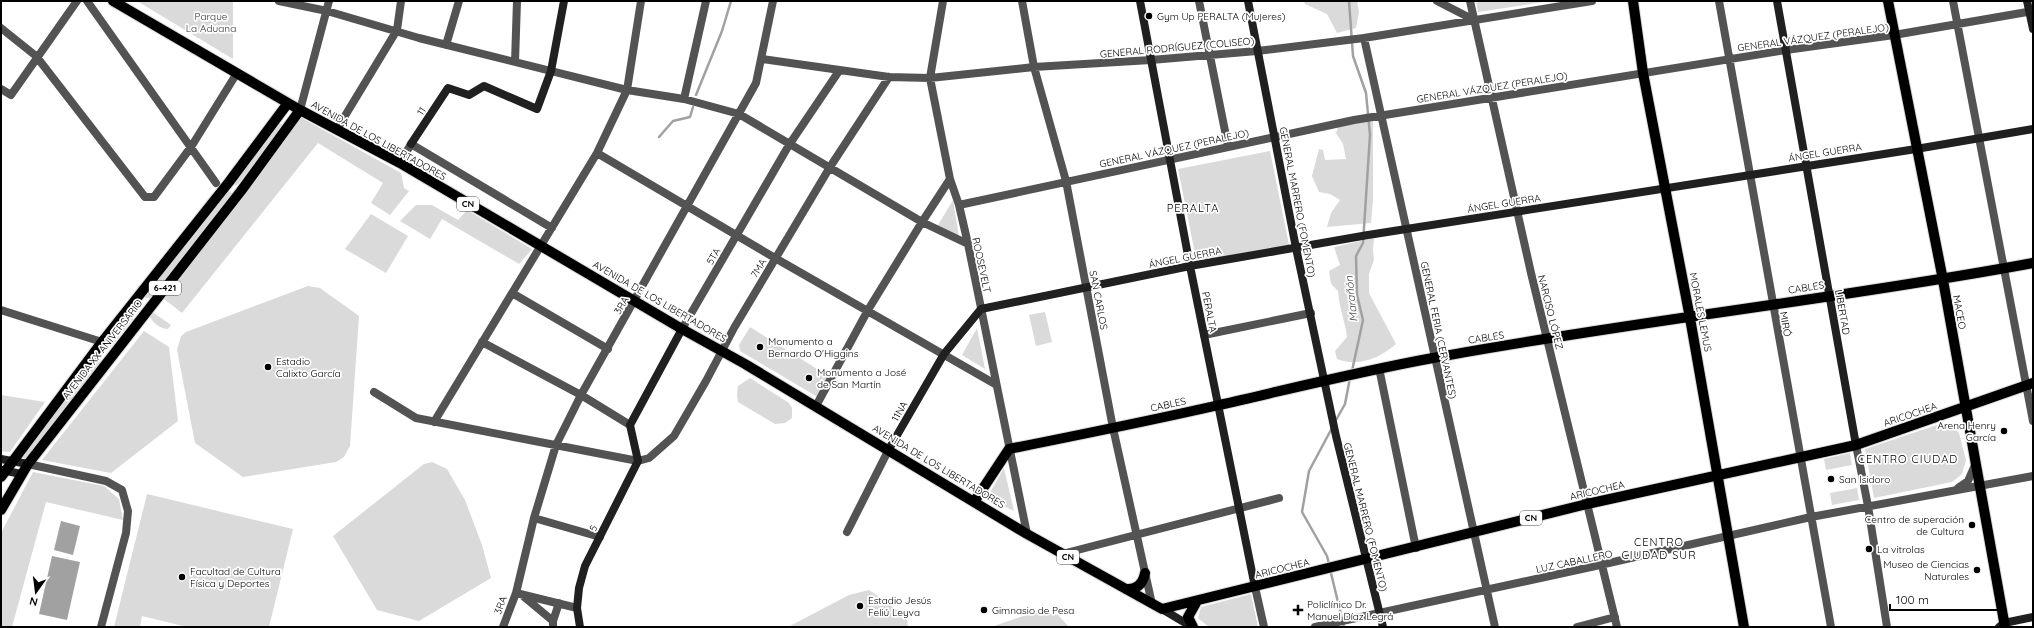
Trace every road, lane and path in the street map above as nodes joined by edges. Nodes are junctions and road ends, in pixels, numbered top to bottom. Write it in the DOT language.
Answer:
graph roads {
  1 [pos="77,1"];
  2 [pos="86,1"];
  3 [pos="113,1"];
  4 [pos="279,1"];
  5 [pos="329,1"];
  6 [pos="401,1"];
  7 [pos="459,1"];
  8 [pos="517,1"];
  9 [pos="564,1"];
  10 [pos="641,1"];
  11 [pos="706,1"];
  12 [pos="772,1"];
  13 [pos="943,1"];
  14 [pos="1022,1"];
  15 [pos="1140,1"];
  16 [pos="1199,1"];
  17 [pos="1248,1"];
  18 [pos="1437,1"];
  19 [pos="1470,1"];
  20 [pos="1592,1"];
  21 [pos="1633,1"];
  22 [pos="1719,1"];
  23 [pos="1777,1"];
  24 [pos="1888,1"];
  25 [pos="1953,1"];
  26 [pos="2027,1"];
  27 [pos="2031,11"];
  28 [pos="328,12"];
  29 [pos="1474,20"];
  30 [pos="1958,24"];
  31 [pos="1,28"];
  32 [pos="2033,29"];
  33 [pos="397,30"];
  34 [pos="1894,35"];
  35 [pos="1364,38"];
  36 [pos="446,45"];
  37 [pos="1786,50"];
  38 [pos="1257,51"];
  39 [pos="1210,54"];
  40 [pos="36,56"];
  41 [pos="762,59"];
  42 [pos="1151,60"];
  43 [pos="1728,60"];
  44 [pos="515,62"];
  45 [pos="1034,67"];
  46 [pos="551,71"];
  47 [pos="839,71"];
  48 [pos="237,73"];
  49 [pos="1644,73"];
  50 [pos="889,77"];
  51 [pos="930,78"];
  52 [pos="1,90"];
  53 [pos="626,90"];
  54 [pos="1491,97"];
  55 [pos="684,99"];
  56 [pos="288,103"];
  57 [pos="300,110"];
  58 [pos="739,114"];
  59 [pos="1380,115"];
  60 [pos="337,129"];
  61 [pos="2033,129"];
  62 [pos="1274,136"];
  63 [pos="1979,137"];
  64 [pos="411,144"];
  65 [pos="789,145"];
  66 [pos="1228,146"];
  67 [pos="191,147"];
  68 [pos="1916,149"];
  69 [pos="597,153"];
  70 [pos="1171,159"];
  71 [pos="400,163"];
  72 [pos="1806,165"];
  73 [pos="830,167"];
  74 [pos="1750,174"];
  75 [pos="950,179"];
  76 [pos="1066,181"];
  77 [pos="216,183"];
  78 [pos="1664,188"];
  79 [pos="687,205"];
  80 [pos="959,205"];
  81 [pos="1517,211"];
  82 [pos="922,222"];
  83 [pos="552,228"];
  84 [pos="1406,229"];
  85 [pos="737,235"];
  86 [pos="968,244"];
  87 [pos="541,246"];
  88 [pos="1296,248"];
  89 [pos="775,258"];
  90 [pos="2033,263"];
  91 [pos="1190,266"];
  92 [pos="2005,268"];
  93 [pos="1943,280"];
  94 [pos="1086,287"];
  95 [pos="512,293"];
  96 [pos="1829,296"];
  97 [pos="635,301"];
  98 [pos="1773,304"];
  99 [pos="981,309"];
  100 [pos="1,310"];
  101 [pos="868,310"];
  102 [pos="1311,313"];
  103 [pos="1690,318"];
  104 [pos="682,329"];
  105 [pos="1204,335"];
  106 [pos="1547,339"];
  107 [pos="102,342"];
  108 [pos="482,342"];
  109 [pos="608,349"];
  110 [pos="721,351"];
  111 [pos="944,354"];
  112 [pos="1435,357"];
  113 [pos="1379,368"];
  114 [pos="1324,380"];
  115 [pos="995,384"];
  116 [pos="2030,385"];
  117 [pos="374,392"];
  118 [pos="581,395"];
  119 [pos="1219,405"];
  120 [pos="816,406"];
  121 [pos="1964,408"];
  122 [pos="2033,421"];
  123 [pos="434,422"];
  124 [pos="630,425"];
  125 [pos="1113,428"];
  126 [pos="556,445"];
  127 [pos="1856,445"];
  128 [pos="889,449"];
  129 [pos="1009,449"];
  130 [pos="1799,456"];
  131 [pos="1,459"];
  132 [pos="12,461"];
  133 [pos="638,461"];
  134 [pos="28,464"];
  135 [pos="1975,465"];
  136 [pos="2,473"];
  137 [pos="21,474"];
  138 [pos="1717,475"];
  139 [pos="2033,476"];
  140 [pos="1979,486"];
  141 [pos="1955,490"];
  142 [pos="1279,498"];
  143 [pos="974,502"];
  144 [pos="1587,504"];
  145 [pos="1868,506"];
  146 [pos="1238,508"];
  147 [pos="1,510"];
  148 [pos="1811,517"];
  149 [pos="534,518"];
  150 [pos="847,532"];
  151 [pos="1473,533"];
  152 [pos="1026,534"];
  153 [pos="1137,534"];
  154 [pos="1728,535"];
  155 [pos="600,537"];
  156 [pos="1416,548"];
  157 [pos="1062,554"];
  158 [pos="1366,559"];
  159 [pos="1602,565"];
  160 [pos="1146,573"];
  161 [pos="1255,586"];
  162 [pos="1126,589"];
  163 [pos="1486,590"];
  164 [pos="518,593"];
  165 [pos="1197,601"];
  166 [pos="559,603"];
  167 [pos="1152,604"];
  168 [pos="577,608"];
  169 [pos="1162,609"];
  170 [pos="1380,613"];
  171 [pos="1614,617"];
  172 [pos="2033,617"];
  173 [pos="553,624"];
  174 [pos="2003,626"];
  175 [pos="101,627"];
  176 [pos="503,627"];
  177 [pos="580,627"];
  178 [pos="1193,627"];
  179 [pos="1264,627"];
  180 [pos="1315,627"];
  181 [pos="1383,627"];
  182 [pos="1495,627"];
  183 [pos="1577,627"];
  184 [pos="1617,627"];
  185 [pos="1744,627"];
  186 [pos="1831,627"];
  187 [pos="1887,627"];
  1 -- 40 [label="street"];
  2 -- 67 [label="street"];
  3 -- 48 [label="main road, AVENIDA DE LOS LIBERTADORES / CN"];
  4 -- 28 [label="street"];
  5 -- 28 [label="street"];
  6 -- 33 [label="street"];
  7 -- 36 [label="street"];
  8 -- 44 [label="street"];
  9 -- 46 [label="street"];
  10 -- 53 [label="street"];
  11 -- 55 [label="street"];
  12 -- 41 [label="street, 3RA"];
  13 -- 51 [label="street, ROOSEVELT"];
  14 -- 45 [label="street, SAN CARLOS"];
  15 -- 42 [label="street, PERALTA"];
  16 -- 39 [label="street"];
  17 -- 38 [label="street, GENERAL MARRERO (FOMENTO)"];
  18 -- 29 [label="street"];
  19 -- 29 [label="street, NARCISO LÓPEZ"];
  20 -- 29 [label="street, GENERAL RODRÍGUEZ (COLISEO)"];
  21 -- 49 [label="main road, MORALES LEMUS"];
  22 -- 43 [label="street, MIRÓ"];
  23 -- 37 [label="street, LIBERTAD"];
  24 -- 34 [label="main road, MACEO"];
  25 -- 30 [label="street"];
  26 -- 27 [label="street"];
  27 -- 30 [label="street, GENERAL VÁZQUEZ (PERALEJO)"];
  27 -- 32 [label="street"];
  28 -- 33 [label="street"];
  28 -- 57 [label="street"];
  29 -- 35 [label="street, GENERAL RODRÍGUEZ (COLISEO)"];
  29 -- 54 [label="street, NARCISO LÓPEZ"];
  30 -- 34 [label="street, GENERAL VÁZQUEZ (PERALEJO)"];
  30 -- 63 [label="street"];
  31 -- 40 [label="street"];
  33 -- 36 [label="street"];
  33 -- 60 [label="street"];
  34 -- 37 [label="street, GENERAL VÁZQUEZ (PERALEJO)"];
  34 -- 68 [label="main road, MACEO"];
  35 -- 38 [label="street, GENERAL RODRÍGUEZ (COLISEO)"];
  35 -- 59 [label="street, GENERAL FERIA (CERVANTES)"];
  36 -- 44 [label="street"];
  37 -- 43 [label="street, GENERAL VÁZQUEZ (PERALEJO)"];
  37 -- 72 [label="street, LIBERTAD"];
  38 -- 39 [label="street, GENERAL RODRÍGUEZ (COLISEO)"];
  38 -- 62 [label="street, GENERAL MARRERO (FOMENTO)"];
  39 -- 42 [label="street, GENERAL RODRÍGUEZ (COLISEO)"];
  39 -- 66 [label="street"];
  40 -- 52 [label="street"];
  40 -- 67 [label="street"];
  41 -- 47 [label="street, GENERAL RODRÍGUEZ (COLISEO)"];
  41 -- 58 [label="street, 3RA"];
  42 -- 45 [label="street, GENERAL RODRÍGUEZ (COLISEO)"];
  42 -- 70 [label="street, PERALTA"];
  43 -- 49 [label="street, GENERAL VÁZQUEZ (PERALEJO)"];
  43 -- 74 [label="street, MIRÓ"];
  44 -- 46 [label="street"];
  45 -- 51 [label="street, GENERAL RODRÍGUEZ (COLISEO)"];
  45 -- 76 [label="street, SAN CARLOS"];
  46 -- 53 [label="street"];
  46 -- 64 [label="street, 11"];
  47 -- 50 [label="street, GENERAL RODRÍGUEZ (COLISEO)"];
  47 -- 65 [label="street, 5TA"];
  48 -- 56 [label="main road, AVENIDA DE LOS LIBERTADORES / CN"];
  48 -- 67 [label="street"];
  49 -- 54 [label="street, GENERAL VÁZQUEZ (PERALEJO)"];
  49 -- 78 [label="main road, MORALES LEMUS"];
  50 -- 51 [label="street, GENERAL RODRÍGUEZ (COLISEO)"];
  50 -- 73 [label="street, 7MA"];
  51 -- 75 [label="street, ROOSEVELT"];
  53 -- 55 [label="street"];
  53 -- 69 [label="street"];
  54 -- 59 [label="street, GENERAL VÁZQUEZ (PERALEJO)"];
  54 -- 81 [label="street, NARCISO LÓPEZ"];
  55 -- 58 [label="street"];
  56 -- 57 [label="main road, AVENIDA DE LOS LIBERTADORES / CN"];
  56 -- 107 [label="main road, AVENIDA XX ANIVERSARIO / 6-421"];
  57 -- 60 [label="main road, AVENIDA DE LOS LIBERTADORES / CN"];
  57 -- 134 [label="main road, AVENIDA XX ANIVERSARIO / 6-421"];
  58 -- 65 [label="street"];
  58 -- 79 [label="street, 3RA"];
  59 -- 62 [label="street, GENERAL VÁZQUEZ (PERALEJO)"];
  59 -- 84 [label="street, GENERAL FERIA (CERVANTES)"];
  60 -- 71 [label="main road, AVENIDA DE LOS LIBERTADORES / CN"];
  61 -- 63 [label="street, ÁNGEL GUERRA"];
  62 -- 66 [label="street, GENERAL VÁZQUEZ (PERALEJO)"];
  62 -- 88 [label="street, GENERAL MARRERO (FOMENTO)"];
  63 -- 68 [label="street, ÁNGEL GUERRA"];
  63 -- 92 [label="street"];
  64 -- 71 [label="street, 11"];
  64 -- 83 [label="street"];
  65 -- 73 [label="street"];
  65 -- 85 [label="street, 5TA"];
  66 -- 70 [label="street, GENERAL VÁZQUEZ (PERALEJO)"];
  67 -- 77 [label="street"];
  68 -- 72 [label="street, ÁNGEL GUERRA"];
  68 -- 93 [label="main road, MACEO"];
  69 -- 79 [label="street"];
  69 -- 83 [label="street"];
  70 -- 76 [label="street, GENERAL VÁZQUEZ (PERALEJO)"];
  70 -- 91 [label="street, PERALTA"];
  71 -- 87 [label="main road, AVENIDA DE LOS LIBERTADORES / CN"];
  72 -- 74 [label="street, ÁNGEL GUERRA"];
  72 -- 96 [label="street, LIBERTAD"];
  73 -- 82 [label="street"];
  73 -- 89 [label="street, 7MA"];
  74 -- 78 [label="street, ÁNGEL GUERRA"];
  74 -- 98 [label="street, MIRÓ"];
  75 -- 80 [label="street, ROOSEVELT"];
  75 -- 82 [label="street"];
  76 -- 80 [label="street, GENERAL VÁZQUEZ (PERALEJO)"];
  76 -- 94 [label="street, SAN CARLOS"];
  78 -- 81 [label="street, ÁNGEL GUERRA"];
  78 -- 103 [label="main road, MORALES LEMUS"];
  79 -- 85 [label="street"];
  79 -- 97 [label="street, 3RA"];
  80 -- 86 [label="street, ROOSEVELT"];
  81 -- 84 [label="street, ÁNGEL GUERRA"];
  81 -- 106 [label="street, NARCISO LÓPEZ"];
  82 -- 86 [label="street"];
  82 -- 101 [label="street"];
  83 -- 87 [label="street"];
  84 -- 88 [label="street, ÁNGEL GUERRA"];
  84 -- 112 [label="street, GENERAL FERIA (CERVANTES)"];
  85 -- 89 [label="street"];
  85 -- 104 [label="street, 5TA"];
  86 -- 99 [label="street, ROOSEVELT"];
  87 -- 95 [label="street"];
  87 -- 97 [label="main road, AVENIDA DE LOS LIBERTADORES / CN"];
  88 -- 91 [label="street, ÁNGEL GUERRA"];
  88 -- 102 [label="street, GENERAL MARRERO (FOMENTO)"];
  89 -- 101 [label="street"];
  89 -- 110 [label="street, 7MA"];
  90 -- 92 [label="main road, CABLES"];
  91 -- 94 [label="street, ÁNGEL GUERRA"];
  91 -- 105 [label="street, PERALTA"];
  92 -- 93 [label="main road, CABLES"];
  92 -- 116 [label="street"];
  93 -- 96 [label="main road, CABLES"];
  93 -- 121 [label="main road, MACEO"];
  94 -- 99 [label="street, ÁNGEL GUERRA"];
  94 -- 125 [label="street, SAN CARLOS"];
  95 -- 108 [label="street"];
  95 -- 109 [label="street"];
  96 -- 98 [label="main road, CABLES"];
  96 -- 127 [label="street, LIBERTAD"];
  97 -- 104 [label="main road, AVENIDA DE LOS LIBERTADORES / CN"];
  97 -- 109 [label="street, 3RA"];
  98 -- 103 [label="main road, CABLES"];
  98 -- 130 [label="street, MIRÓ"];
  99 -- 111 [label="street, 11NA"];
  99 -- 115 [label="street, ROOSEVELT"];
  100 -- 107 [label="street"];
  101 -- 111 [label="street"];
  101 -- 120 [label="street"];
  102 -- 105 [label="street"];
  102 -- 114 [label="street, GENERAL MARRERO (FOMENTO)"];
  103 -- 106 [label="main road, CABLES"];
  103 -- 138 [label="main road, MORALES LEMUS"];
  104 -- 110 [label="main road, AVENIDA DE LOS LIBERTADORES / CN"];
  104 -- 124 [label="street, 5TA"];
  105 -- 119 [label="street, PERALTA"];
  106 -- 112 [label="main road, CABLES"];
  106 -- 144 [label="street, NARCISO LÓPEZ"];
  107 -- 132 [label="main road, AVENIDA XX ANIVERSARIO / 6-421"];
  108 -- 118 [label="street"];
  108 -- 123 [label="street"];
  109 -- 118 [label="street, 3RA"];
  110 -- 120 [label="main road, AVENIDA DE LOS LIBERTADORES / CN"];
  110 -- 133 [label="street, 7MA"];
  111 -- 115 [label="street"];
  111 -- 128 [label="street, 11NA"];
  112 -- 113 [label="main road, CABLES"];
  112 -- 151 [label="street, GENERAL FERIA (CERVANTES)"];
  113 -- 114 [label="main road, CABLES"];
  113 -- 156 [label="street"];
  114 -- 119 [label="main road, CABLES"];
  114 -- 158 [label="street, GENERAL MARRERO (FOMENTO)"];
  115 -- 129 [label="street, ROOSEVELT"];
  116 -- 121 [label="main road, ARICOCHEA"];
  116 -- 122 [label="street"];
  117 -- 123 [label="street"];
  118 -- 124 [label="street"];
  118 -- 126 [label="street, 3RA"];
  119 -- 125 [label="main road, CABLES"];
  119 -- 146 [label="street, PERALTA"];
  120 -- 128 [label="main road, AVENIDA DE LOS LIBERTADORES / CN"];
  121 -- 127 [label="main road, ARICOCHEA"];
  121 -- 135 [label="main road, MACEO"];
  123 -- 126 [label="street"];
  124 -- 133 [label="street"];
  125 -- 129 [label="main road, CABLES"];
  125 -- 153 [label="street, SAN CARLOS"];
  126 -- 133 [label="street"];
  126 -- 149 [label="street, 3RA"];
  127 -- 130 [label="main road, ARICOCHEA"];
  127 -- 145 [label="street, LIBERTAD"];
  128 -- 143 [label="main road, AVENIDA DE LOS LIBERTADORES / CN"];
  128 -- 150 [label="street, 11NA"];
  129 -- 143 [label="main road"];
  129 -- 152 [label="street, ROOSEVELT"];
  130 -- 138 [label="main road, ARICOCHEA"];
  130 -- 148 [label="street, MIRÓ"];
  131 -- 132 [label="street"];
  132 -- 134 [label="street"];
  132 -- 136 [label="main road, AVENIDA XX ANIVERSARIO / 6-421"];
  133 -- 155 [label="street, 5"];
  134 -- 137 [label="main road, AVENIDA XX ANIVERSARIO / 6-421"];
  134 -- 175 [label="street"];
  135 -- 140 [label="main road, MACEO"];
  135 -- 141 [label="street"];
  136 -- 137 [label="street"];
  137 -- 147 [label="main road, AVENIDA XX ANIVERSARIO / 6-421"];
  138 -- 144 [label="main road, ARICOCHEA / CN"];
  138 -- 154 [label="main road, MORALES LEMUS"];
  139 -- 140 [label="street, LUZ CABALLERO"];
  140 -- 141 [label="street, LUZ CABALLERO"];
  140 -- 174 [label="main road, MACEO"];
  141 -- 145 [label="street, LUZ CABALLERO"];
  142 -- 146 [label="street"];
  143 -- 152 [label="main road, AVENIDA DE LOS LIBERTADORES / CN"];
  144 -- 151 [label="main road, ARICOCHEA / CN"];
  144 -- 159 [label="street, NARCISO LÓPEZ"];
  145 -- 148 [label="street, LUZ CABALLERO"];
  145 -- 187 [label="street, LIBERTAD"];
  146 -- 153 [label="street"];
  146 -- 161 [label="street, PERALTA"];
  148 -- 154 [label="street, LUZ CABALLERO"];
  148 -- 186 [label="street, MIRÓ"];
  149 -- 155 [label="street"];
  149 -- 164 [label="street, 3RA"];
  151 -- 156 [label="main road, ARICOCHEA / CN"];
  151 -- 163 [label="street, GENERAL FERIA (CERVANTES)"];
  152 -- 157 [label="main road, AVENIDA DE LOS LIBERTADORES / CN"];
  153 -- 157 [label="street"];
  153 -- 160 [label="street, SAN CARLOS"];
  154 -- 159 [label="street, LUZ CABALLERO"];
  154 -- 185 [label="main road, MORALES LEMUS"];
  155 -- 168 [label="street, 5"];
  156 -- 158 [label="main road, ARICOCHEA / CN"];
  157 -- 162 [label="main road, AVENIDA DE LOS LIBERTADORES / CN"];
  158 -- 161 [label="main road, ARICOCHEA / CN"];
  158 -- 170 [label="street, GENERAL MARRERO (FOMENTO)"];
  159 -- 163 [label="street, LUZ CABALLERO"];
  159 -- 171 [label="street, NARCISO LÓPEZ"];
  160 -- 162 [label="main road"];
  160 -- 167 [label="street, SAN CARLOS"];
  161 -- 165 [label="main road, ARICOCHEA / CN"];
  161 -- 179 [label="street, PERALTA"];
  162 -- 167 [label="main road, AVENIDA DE LOS LIBERTADORES / CN"];
  163 -- 170 [label="street, LUZ CABALLERO"];
  163 -- 182 [label="street, GENERAL FERIA (CERVANTES)"];
  164 -- 166 [label="street"];
  164 -- 173 [label="street"];
  164 -- 176 [label="street, 3RA"];
  165 -- 169 [label="main road, ARICOCHEA / CN"];
  165 -- 178 [label="main road"];
  166 -- 168 [label="street"];
  166 -- 173 [label="street"];
  167 -- 169 [label="main road, AVENIDA DE LOS LIBERTADORES / CN"];
  168 -- 177 [label="street, 5"];
  169 -- 178 [label="street, AVENIDA DE LOS LIBERTADORES / CN"];
  170 -- 180 [label="street, LUZ CABALLERO"];
  170 -- 181 [label="street, GENERAL MARRERO (FOMENTO)"];
  171 -- 183 [label="street"];
  171 -- 184 [label="street, NARCISO LÓPEZ"];
  172 -- 174 [label="street"];
}
